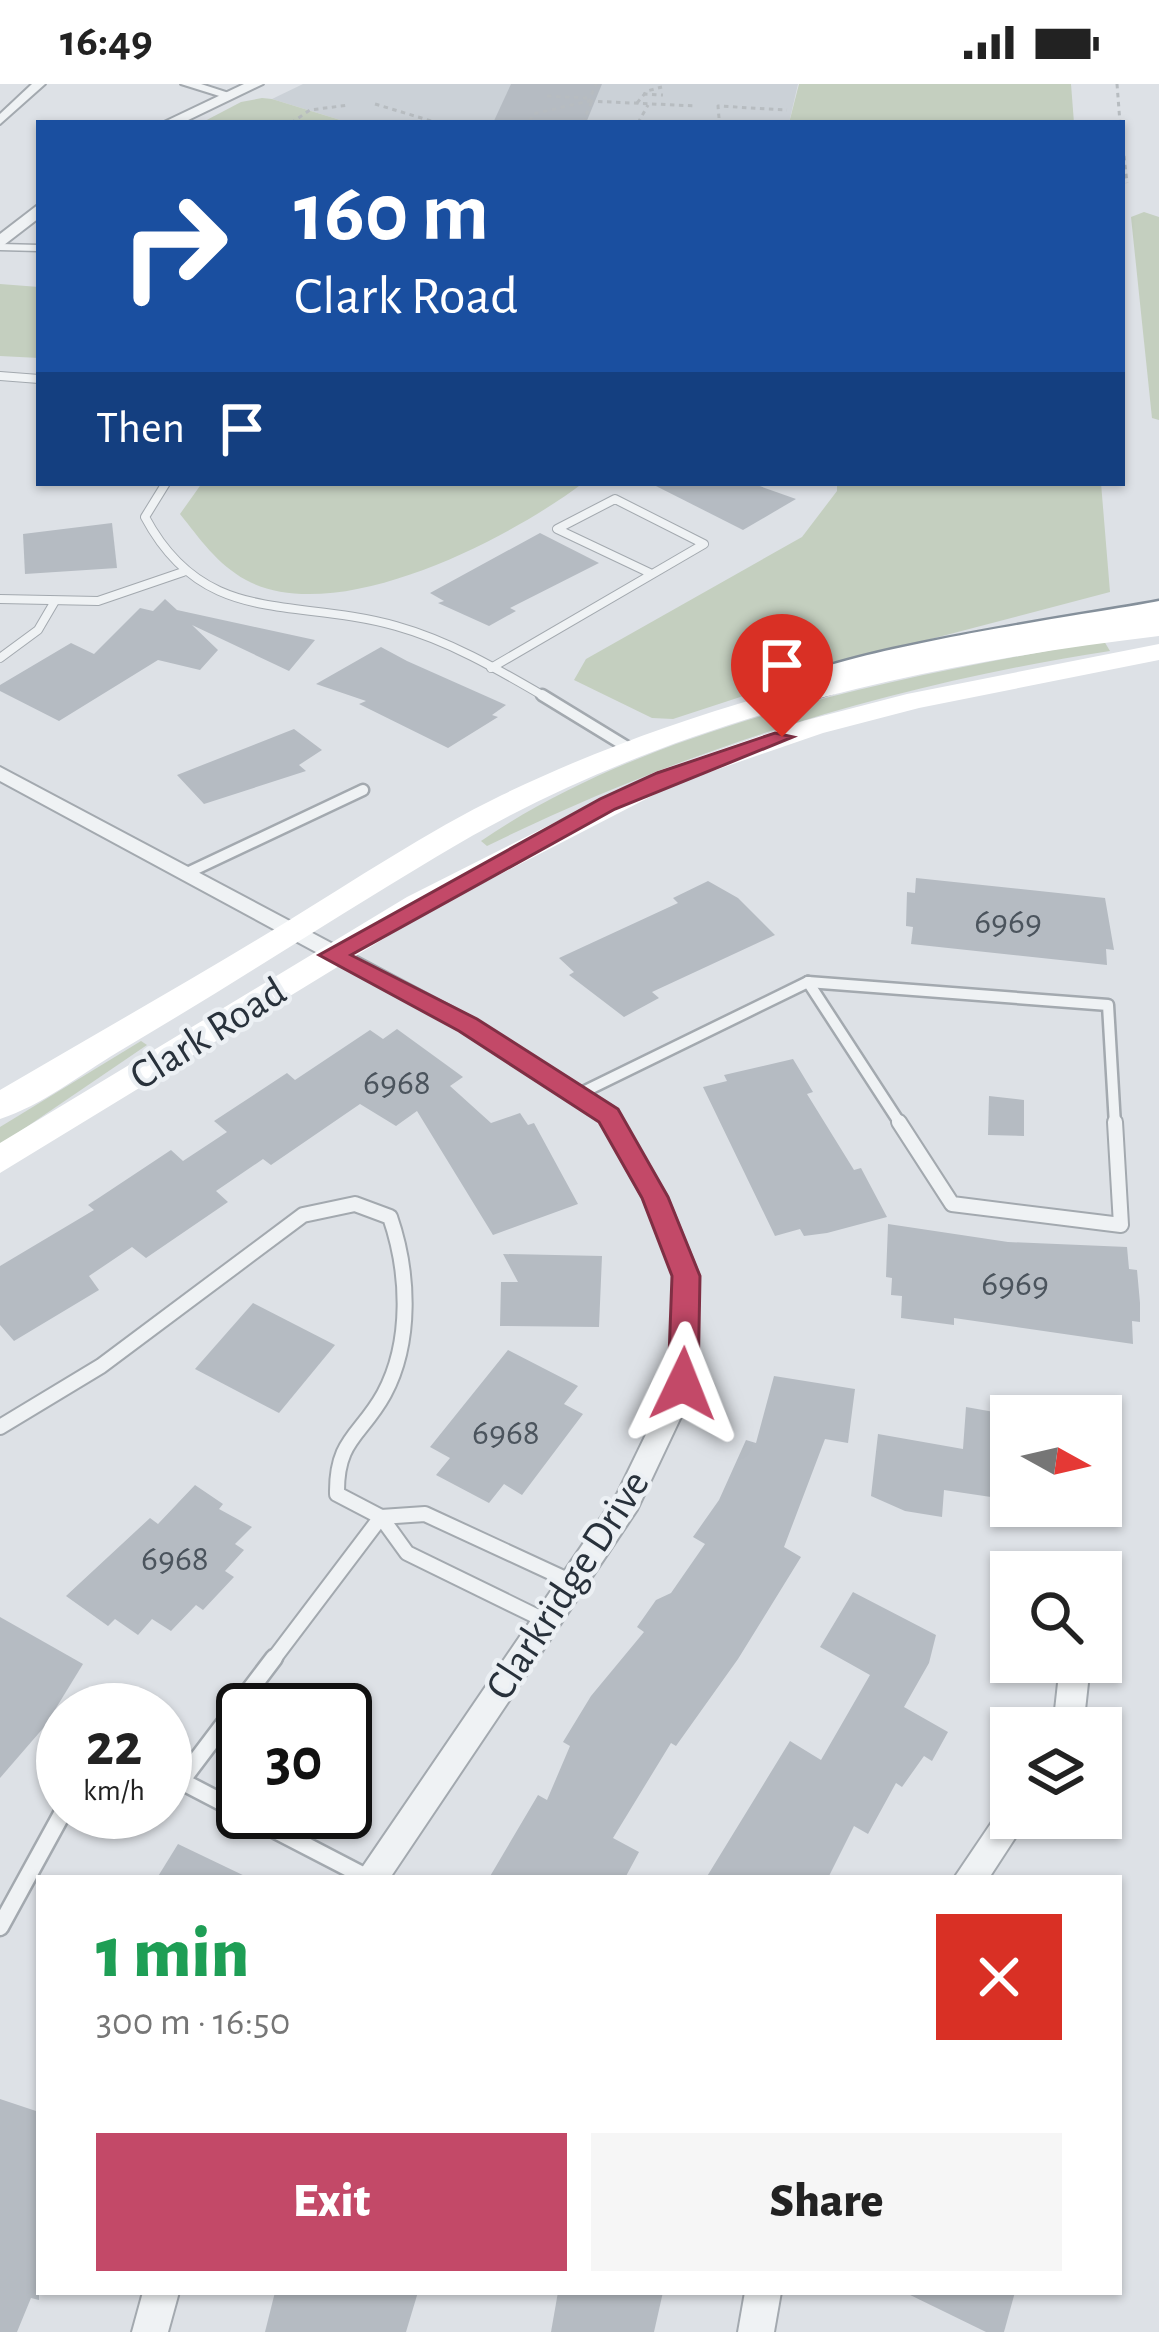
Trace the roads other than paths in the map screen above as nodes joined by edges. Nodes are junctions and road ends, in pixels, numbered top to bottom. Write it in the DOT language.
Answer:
graph roads {
  1 [pos="38,84"];
  2 [pos="187,84"];
  3 [pos="256,84"];
  4 [pos="229,95"];
  5 [pos="0,120"];
  6 [pos="176,120"];
  7 [pos="36,212"];
  8 [pos="0,245"];
  9 [pos="36,248"];
  10 [pos="0,376"];
  11 [pos="36,379"];
  12 [pos="164,486"];
  13 [pos="183,572"];
  14 [pos="652,574"];
  15 [pos="0,598"];
  16 [pos="55,601"];
  17 [pos="1159,611"];
  18 [pos="1159,628"];
  19 [pos="1159,652"];
  20 [pos="0,658"];
  21 [pos="491,668"];
  22 [pos="770,702"];
  23 [pos="633,751"];
  24 [pos="0,773"];
  25 [pos="363,790"];
  26 [pos="185,874"];
  27 [pos="291,934"];
  28 [pos="331,955"];
  29 [pos="808,982"];
  30 [pos="577,1095"];
  31 [pos="0,1106"];
  32 [pos="0,1160"];
  33 [pos="0,1427"];
  34 [pos="381,1516"];
  35 [pos="572,1582"];
  36 [pos="546,1621"];
  37 [pos="192,1756"];
  38 [pos="192,1790"];
  39 [pos="48,1839"];
  40 [pos="998,1839"];
  41 [pos="363,1875"];
  42 [pos="371,1875"];
  43 [pos="972,1875"];
  44 [pos="0,1927"];
  45 [pos="160,2295"];
  46 [pos="762,2295"];
  47 [pos="150,2332"];
  48 [pos="756,2332"];
  1 -- 5 [label="street"];
  2 -- 4 [label="street"];
  3 -- 4 [label="street"];
  4 -- 6 [label="street"];
  7 -- 8 [label="street"];
  8 -- 9 [label="lane"];
  10 -- 11 [label="lane"];
  12 -- 13 [label="lane"];
  13 -- 16 [label="lane"];
  13 -- 21 [label="lane"];
  14 -- 14 [label="lane"];
  14 -- 21 [label="lane"];
  15 -- 16 [label="lane"];
  16 -- 20 [label="lane"];
  17 -- 22 [label="highway"];
  18 -- 22 [label="main road, Clark Road"];
  19 -- 28 [label="main road, Clark Road"];
  21 -- 23 [label="lane"];
  22 -- 23 [label="main road, Clark Road"];
  23 -- 27 [label="main road, Clark Road"];
  24 -- 26 [label="street, Clarkridge Drive"];
  25 -- 26 [label="lane"];
  26 -- 27 [label="street, Clarkridge Drive"];
  27 -- 28 [label="street, Clarkridge Drive"];
  27 -- 31 [label="main road, Clark Road"];
  28 -- 30 [label="street, Clarkridge Drive"];
  28 -- 32 [label="main road, Clark Road"];
  29 -- 29 [label="lane"];
  29 -- 30 [label="lane"];
  30 -- 35 [label="street, Clarkridge Drive"];
  33 -- 34 [label="lane"];
  34 -- 35 [label="lane"];
  34 -- 36 [label="lane"];
  34 -- 37 [label="lane"];
  35 -- 36 [label="street, Clarkridge Drive"];
  36 -- 42 [label="street, Clarkridge Drive"];
  38 -- 41 [label="lane"];
  39 -- 44 [label="lane"];
  40 -- 43 [label="street"];
  45 -- 47 [label="street"];
  46 -- 48 [label="street"];
}
